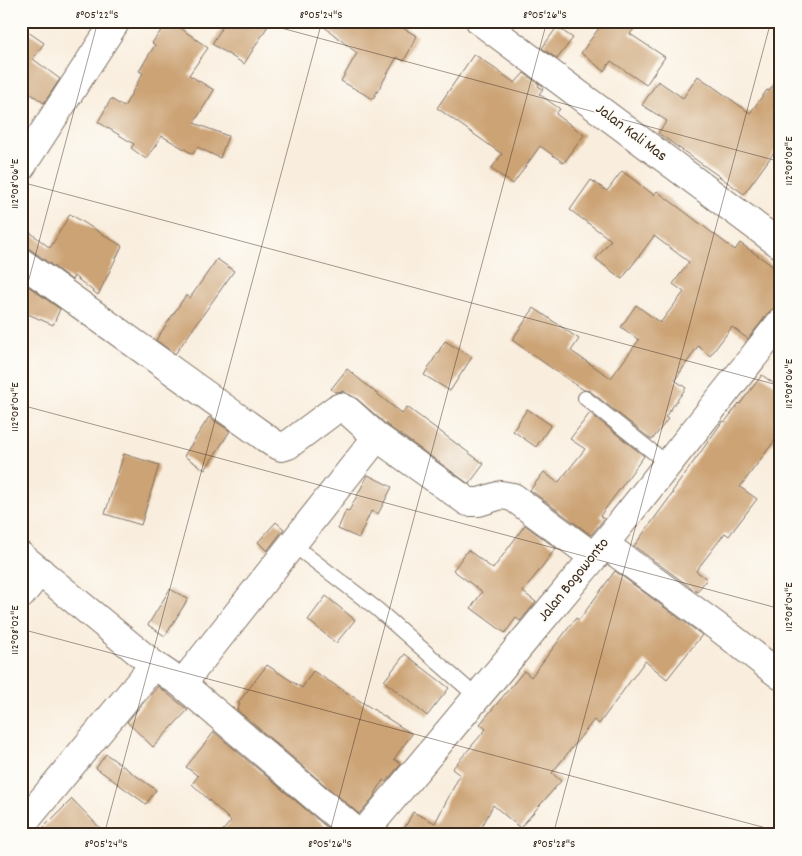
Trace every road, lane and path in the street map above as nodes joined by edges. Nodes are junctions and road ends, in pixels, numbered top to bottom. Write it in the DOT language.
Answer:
graph roads {
  1 [pos="116,21"];
  2 [pos="480,21"];
  3 [pos="21,167"];
  4 [pos="781,245"];
  5 [pos="21,262"];
  6 [pos="781,322"];
  7 [pos="585,398"];
  8 [pos="377,437"];
  9 [pos="668,464"];
  10 [pos="292,544"];
  11 [pos="599,550"];
  12 [pos="31,564"];
  13 [pos="21,595"];
  14 [pos="154,666"];
  15 [pos="781,676"];
  16 [pos="182,684"];
  17 [pos="478,697"];
  18 [pos="21,826"];
  19 [pos="361,835"];
  1 -- 3 [label="street"];
  2 -- 4 [label="street, Jalan Kali Mas"];
  5 -- 8 [label="street"];
  6 -- 9 [label="street, Jalan Bogowonto"];
  7 -- 9 [label="lane"];
  8 -- 10 [label="street"];
  8 -- 11 [label="street"];
  9 -- 11 [label="street, Jalan Bogowonto"];
  10 -- 16 [label="street"];
  10 -- 17 [label="lane"];
  11 -- 15 [label="street"];
  11 -- 17 [label="street, Jalan Bogowonto"];
  12 -- 13 [label="street"];
  12 -- 14 [label="street"];
  14 -- 16 [label="street"];
  14 -- 18 [label="street"];
  16 -- 19 [label="street"];
  17 -- 19 [label="street, Jalan Bogowonto"];
}
